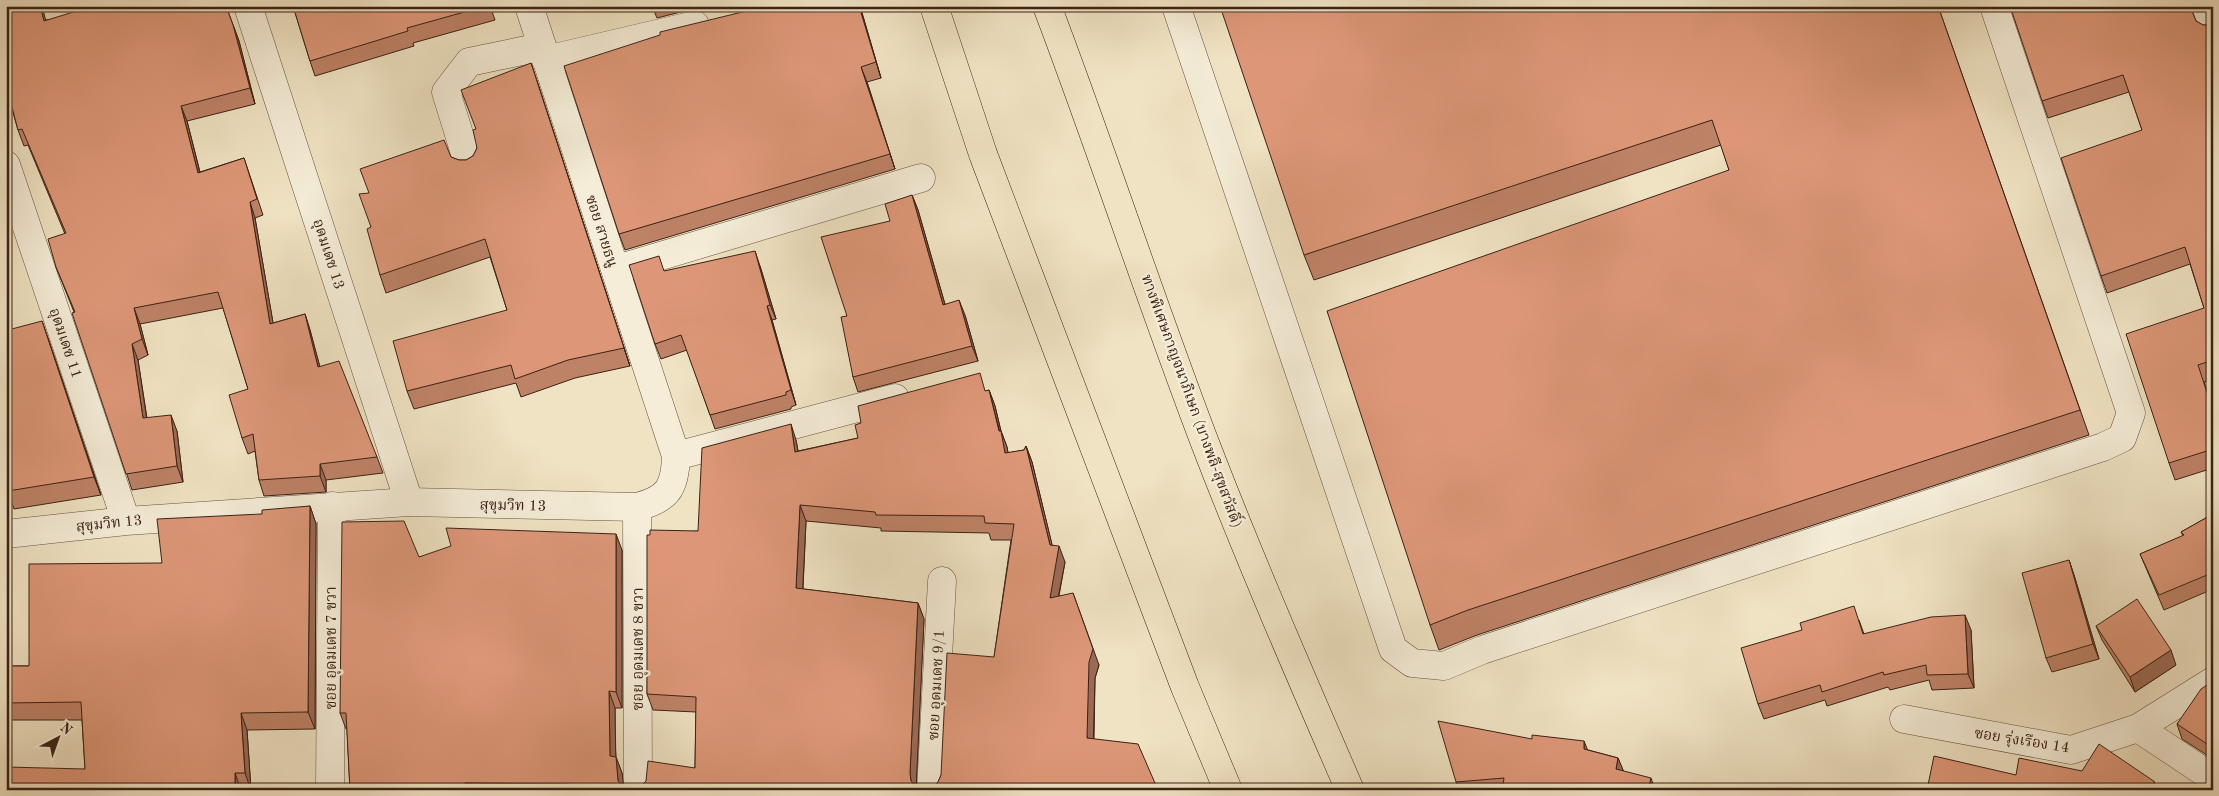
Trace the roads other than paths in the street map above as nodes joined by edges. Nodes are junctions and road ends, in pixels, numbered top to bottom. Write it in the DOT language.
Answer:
graph roads {
  1 [pos="248,6"];
  2 [pos="529,6"];
  3 [pos="934,6"];
  4 [pos="1047,6"];
  5 [pos="1176,6"];
  6 [pos="1994,6"];
  7 [pos="2206,6"];
  8 [pos="716,20"];
  9 [pos="2213,27"];
  10 [pos="544,54"];
  11 [pos="468,163"];
  12 [pos="6,165"];
  13 [pos="921,178"];
  14 [pos="615,269"];
  15 [pos="921,391"];
  16 [pos="676,456"];
  17 [pos="409,502"];
  18 [pos="332,506"];
  19 [pos="637,507"];
  20 [pos="126,520"];
  21 [pos="6,534"];
  22 [pos="942,581"];
  23 [pos="2213,681"];
  24 [pos="1904,719"];
  25 [pos="2138,728"];
  26 [pos="2213,778"];
  27 [pos="330,790"];
  28 [pos="638,790"];
  29 [pos="930,790"];
  30 [pos="1228,790"];
  31 [pos="1350,790"];
  1 -- 17 [label="street, อุดมเดช 13"];
  2 -- 10 [label="street, ซอย สายธนู"];
  3 -- 30 [label="highway"];
  4 -- 31 [label="highway, ทางพิเศษกาญจนาภิเษก (บางพลี-สุขสวัสดิ์)"];
  5 -- 6 [label="street"];
  7 -- 9 [label="street"];
  8 -- 10 [label="street"];
  10 -- 11 [label="street"];
  10 -- 14 [label="street, ซอย สายธนู"];
  12 -- 20 [label="street, อุดมเดช 11"];
  13 -- 14 [label="street"];
  14 -- 16 [label="street, ซอย สายธนู"];
  15 -- 16 [label="street"];
  16 -- 19 [label="street, สุขุมวิท 13"];
  17 -- 18 [label="street, สุขุมวิท 13"];
  17 -- 19 [label="street, สุขุมวิท 13"];
  18 -- 20 [label="street, สุขุมวิท 13"];
  18 -- 27 [label="street, ซอย อุดมเดช 7 ขวา"];
  19 -- 28 [label="street, ซอย อุดมเดช 8 ขวา"];
  20 -- 21 [label="street, สุขุมวิท 13"];
  22 -- 29 [label="street, ซอย อุดมเดช 9/1"];
  23 -- 25 [label="street, ซอย รุ่งเรือง 14"];
  24 -- 25 [label="street, ซอย รุ่งเรือง 14"];
  25 -- 26 [label="street"];
}
